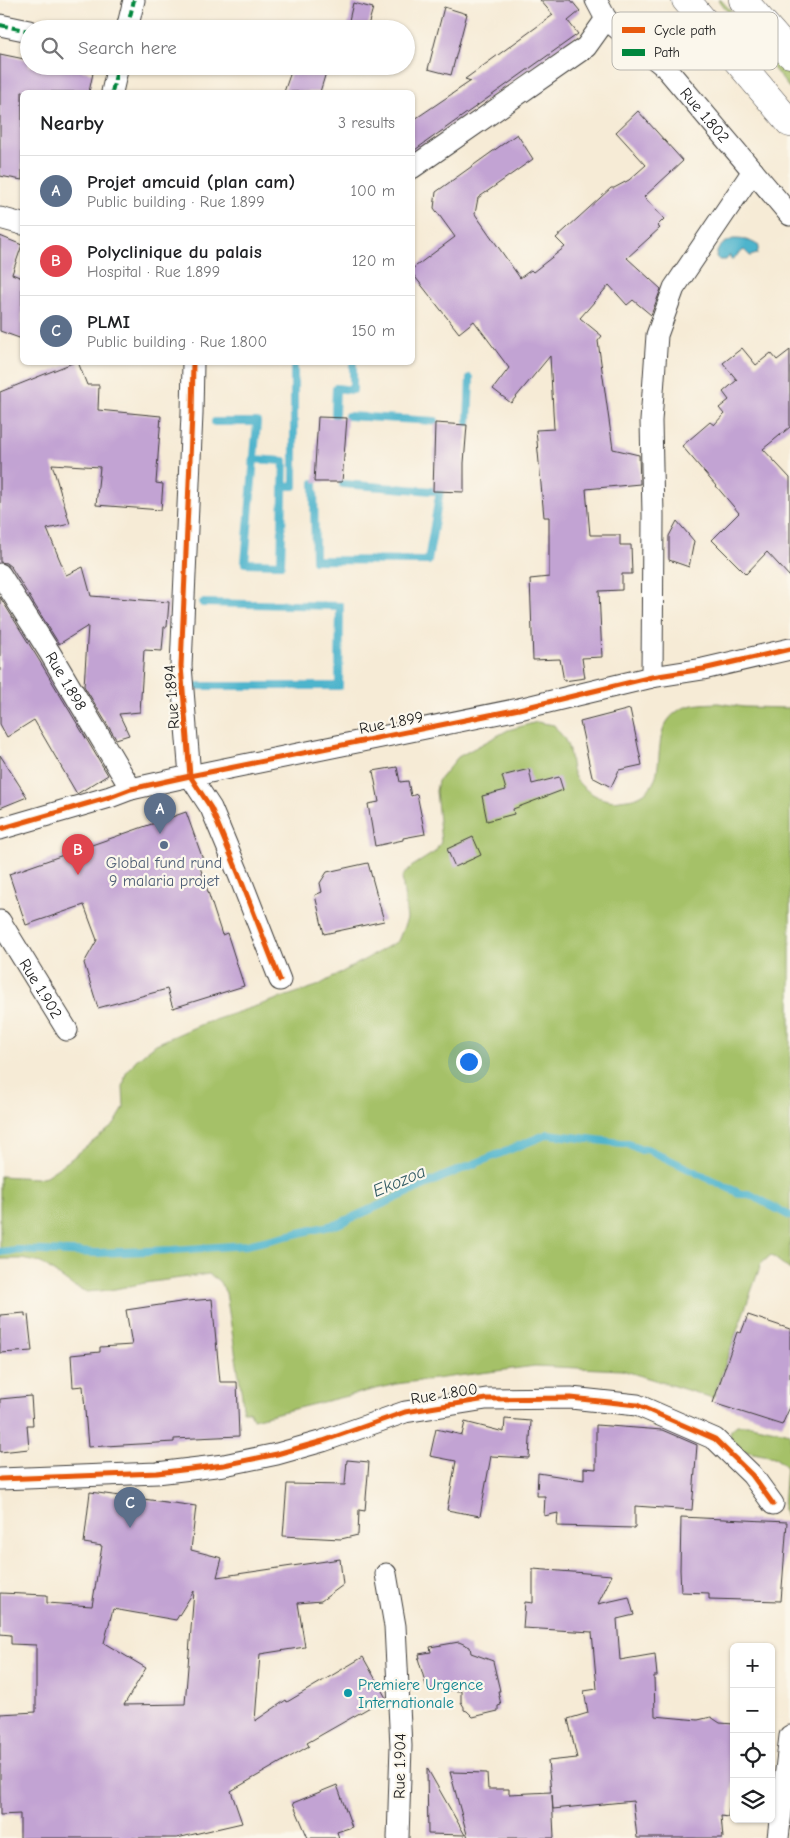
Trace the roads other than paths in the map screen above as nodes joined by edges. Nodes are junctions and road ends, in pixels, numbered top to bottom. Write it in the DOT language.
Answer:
graph roads {
  1 [pos="134,0"];
  2 [pos="596,0"];
  3 [pos="686,0"];
  4 [pos="743,0"];
  5 [pos="696,12"];
  6 [pos="753,12"];
  7 [pos="606,19"];
  8 [pos="129,20"];
  9 [pos="612,24"];
  10 [pos="0,25"];
  11 [pos="20,30"];
  12 [pos="778,40"];
  13 [pos="790,54"];
  14 [pos="667,70"];
  15 [pos="745,70"];
  16 [pos="116,75"];
  17 [pos="112,90"];
  18 [pos="790,123"];
  19 [pos="415,166"];
  20 [pos="753,171"];
  21 [pos="790,215"];
  22 [pos="0,218"];
  23 [pos="20,223"];
  24 [pos="193,365"];
  25 [pos="0,574"];
  26 [pos="790,649"];
  27 [pos="652,677"];
  28 [pos="190,776"];
  29 [pos="131,789"];
  30 [pos="0,829"];
  31 [pos="0,921"];
  32 [pos="280,980"];
  33 [pos="67,1030"];
  34 [pos="0,1479"];
  35 [pos="773,1504"];
  36 [pos="386,1574"];
  37 [pos="790,1736"];
  38 [pos="398,1838"];
  39 [pos="778,1838"];
  1 -- 8 [label="street"];
  2 -- 7 [label="street, Rue 1.802"];
  3 -- 5 [label="main road"];
  4 -- 6 [label="main road"];
  7 -- 9 [label="street, Rue 1.802"];
  7 -- 19 [label="street"];
  10 -- 11 [label="street"];
  12 -- 13 [label="main road"];
  14 -- 20 [label="street, Rue 1.802"];
  15 -- 18 [label="main road"];
  16 -- 17 [label="street"];
  20 -- 21 [label="street, Rue 1.802"];
  20 -- 27 [label="street"];
  22 -- 23 [label="street"];
  24 -- 28 [label="street, Rue 1.894"];
  25 -- 29 [label="street, Rue 1.898"];
  26 -- 27 [label="street, Rue 1.899"];
  27 -- 28 [label="street, Rue 1.899"];
  28 -- 29 [label="street, Rue 1.899"];
  28 -- 32 [label="street, Rue 1.894"];
  29 -- 30 [label="street, Rue 1.899"];
  31 -- 33 [label="street, Rue 1.902"];
  34 -- 35 [label="street, Rue 1.800"];
  36 -- 38 [label="street, Rue 1.904"];
  37 -- 39 [label="street"];
}
